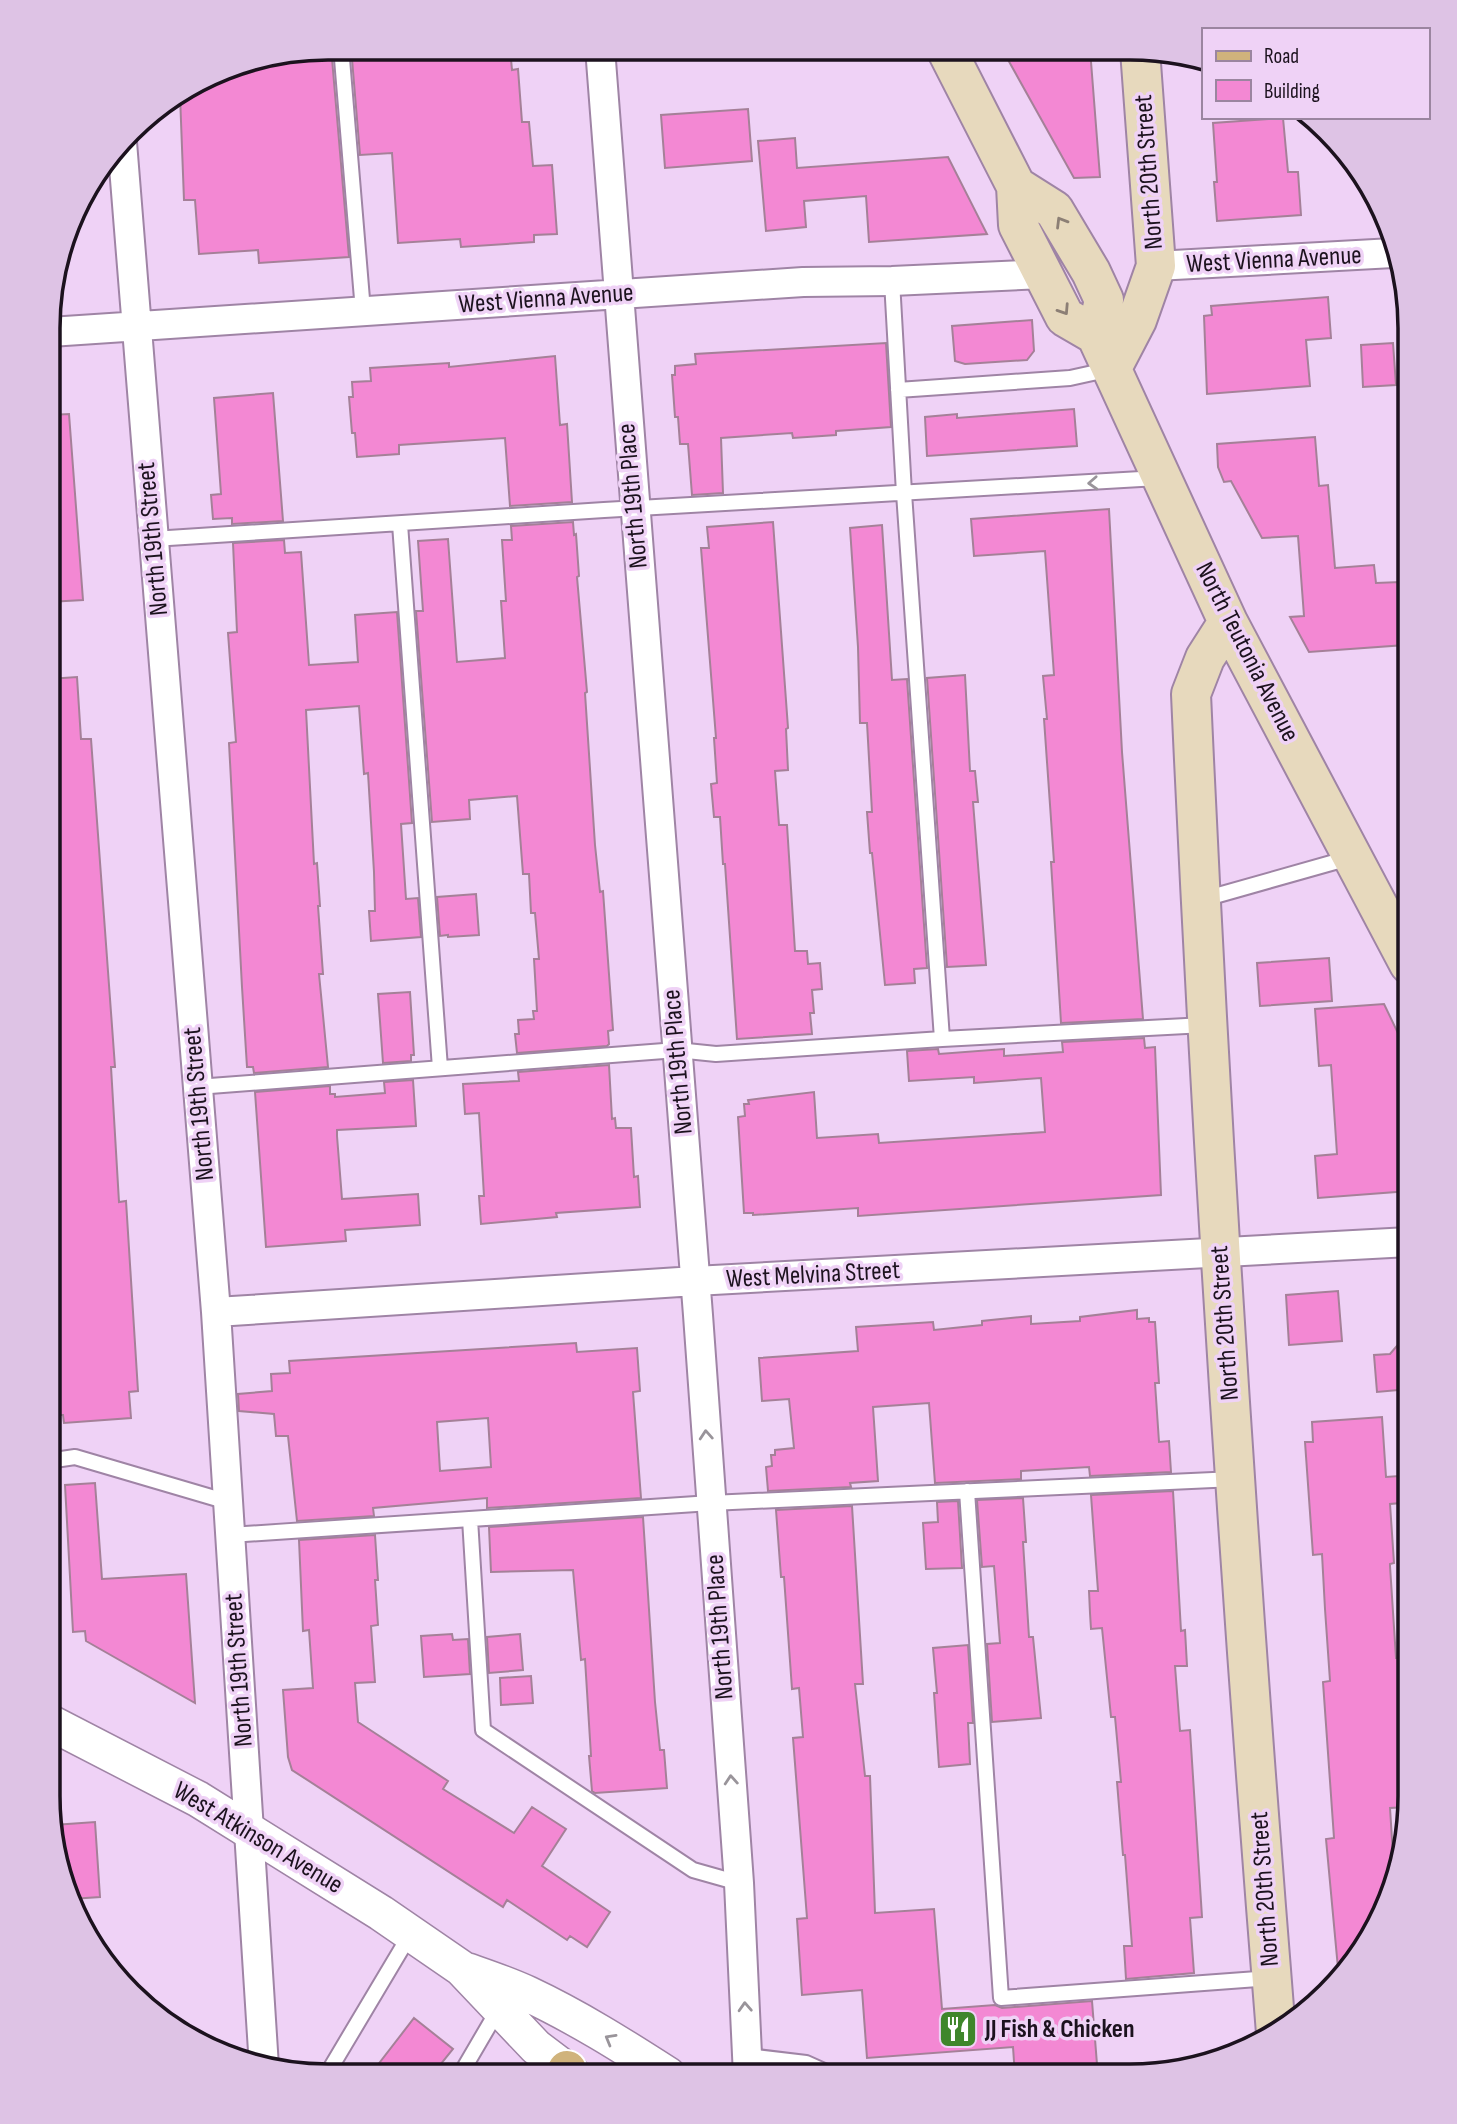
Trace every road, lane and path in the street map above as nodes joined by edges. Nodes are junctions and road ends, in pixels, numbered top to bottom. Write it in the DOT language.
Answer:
graph roads {
  1 [pos="342,60"];
  2 [pos="601,60"];
  3 [pos="952,60"];
  4 [pos="1141,60"];
  5 [pos="123,155"];
  6 [pos="1016,186"];
  7 [pos="1387,253"];
  8 [pos="1156,266"];
  9 [pos="1043,274"];
  10 [pos="892,281"];
  11 [pos="617,295"];
  12 [pos="363,311"];
  13 [pos="135,327"];
  14 [pos="60,331"];
  15 [pos="1104,352"];
  16 [pos="898,390"];
  17 [pos="1161,478"];
  18 [pos="904,494"];
  19 [pos="634,509"];
  20 [pos="400,524"];
  21 [pos="153,539"];
  22 [pos="1228,622"];
  23 [pos="1354,857"];
  24 [pos="1200,900"];
  25 [pos="1398,943"];
  26 [pos="1206,1025"];
  27 [pos="942,1039"];
  28 [pos="677,1050"];
  29 [pos="440,1068"];
  30 [pos="197,1087"];
  31 [pos="1398,1243"];
  32 [pos="1221,1252"];
  33 [pos="695,1281"];
  34 [pos="216,1312"];
  35 [pos="60,1459"];
  36 [pos="1235,1479"];
  37 [pos="967,1491"];
  38 [pos="228,1502"];
  39 [pos="711,1503"];
  40 [pos="470,1519"];
  41 [pos="230,1535"];
  42 [pos="60,1728"];
  43 [pos="250,1830"];
  44 [pos="739,1882"];
  45 [pos="411,1933"];
  46 [pos="461,1968"];
  47 [pos="1271,1978"];
  48 [pos="499,2009"];
  49 [pos="1275,2022"];
  50 [pos="263,2056"];
  51 [pos="333,2064"];
  52 [pos="466,2064"];
  53 [pos="558,2064"];
  54 [pos="650,2064"];
  55 [pos="748,2064"];
  56 [pos="787,2064"];
  57 [pos="808,2064"];
  1 -- 12 [label="lane"];
  2 -- 11 [label="street, North 19th Place"];
  3 -- 6 [label="main road"];
  4 -- 8 [label="main road, North 20th Street"];
  5 -- 13 [label="street, North 19th Street"];
  6 -- 9 [label="main road"];
  15 -- 6 [label="main road, one-way"];
  7 -- 8 [label="street, West Vienna Avenue"];
  8 -- 15 [label="main road, North 20th Street"];
  9 -- 10 [label="street, West Vienna Avenue"];
  9 -- 15 [label="main road, one-way"];
  10 -- 11 [label="street, West Vienna Avenue"];
  10 -- 16 [label="lane"];
  11 -- 12 [label="street, West Vienna Avenue"];
  11 -- 19 [label="street, North 19th Place"];
  12 -- 13 [label="street, West Vienna Avenue"];
  13 -- 14 [label="street, West Vienna Avenue"];
  13 -- 21 [label="street, North 19th Street"];
  15 -- 16 [label="lane"];
  15 -- 17 [label="main road, North Teutonia Avenue"];
  16 -- 18 [label="lane"];
  17 -- 18 [label="lane, one-way"];
  17 -- 22 [label="main road, North Teutonia Avenue"];
  18 -- 19 [label="lane"];
  18 -- 27 [label="lane"];
  19 -- 20 [label="lane"];
  19 -- 28 [label="street, North 19th Place"];
  20 -- 21 [label="lane"];
  20 -- 29 [label="lane"];
  21 -- 30 [label="street, North 19th Street"];
  22 -- 23 [label="main road, North Teutonia Avenue"];
  22 -- 24 [label="main road, North 20th Street"];
  23 -- 24 [label="lane"];
  23 -- 25 [label="main road, North Teutonia Avenue"];
  24 -- 26 [label="main road, North 20th Street"];
  26 -- 27 [label="lane"];
  26 -- 32 [label="main road, North 20th Street"];
  27 -- 28 [label="lane"];
  28 -- 29 [label="lane"];
  28 -- 33 [label="street, North 19th Place"];
  29 -- 30 [label="lane"];
  30 -- 34 [label="street, North 19th Street"];
  31 -- 32 [label="street, West Melvina Street"];
  32 -- 33 [label="street, West Melvina Street"];
  32 -- 36 [label="main road, North 20th Street"];
  33 -- 34 [label="street, West Melvina Street"];
  39 -- 33 [label="street, North 19th Place, one-way"];
  34 -- 38 [label="street, North 19th Street"];
  35 -- 38 [label="lane"];
  36 -- 37 [label="lane"];
  36 -- 47 [label="main road, North 20th Street"];
  37 -- 39 [label="lane"];
  37 -- 47 [label="lane"];
  38 -- 41 [label="street, North 19th Street"];
  39 -- 40 [label="lane"];
  44 -- 39 [label="street, North 19th Place, one-way"];
  40 -- 41 [label="lane"];
  40 -- 44 [label="lane"];
  41 -- 43 [label="street, North 19th Street"];
  42 -- 43 [label="street, West Atkinson Avenue"];
  43 -- 45 [label="street, West Atkinson Avenue"];
  43 -- 50 [label="street, North 19th Street"];
  55 -- 44 [label="street, North 19th Place, one-way"];
  45 -- 46 [label="street, West Atkinson Avenue"];
  45 -- 51 [label="lane"];
  46 -- 48 [label="street, West Atkinson Avenue"];
  54 -- 46 [label="street, West Atkinson Avenue, one-way"];
  47 -- 49 [label="main road, North 20th Street"];
  48 -- 52 [label="lane"];
  48 -- 53 [label="street, West Atkinson Avenue"];
  56 -- 57 [label="lane"];
}
